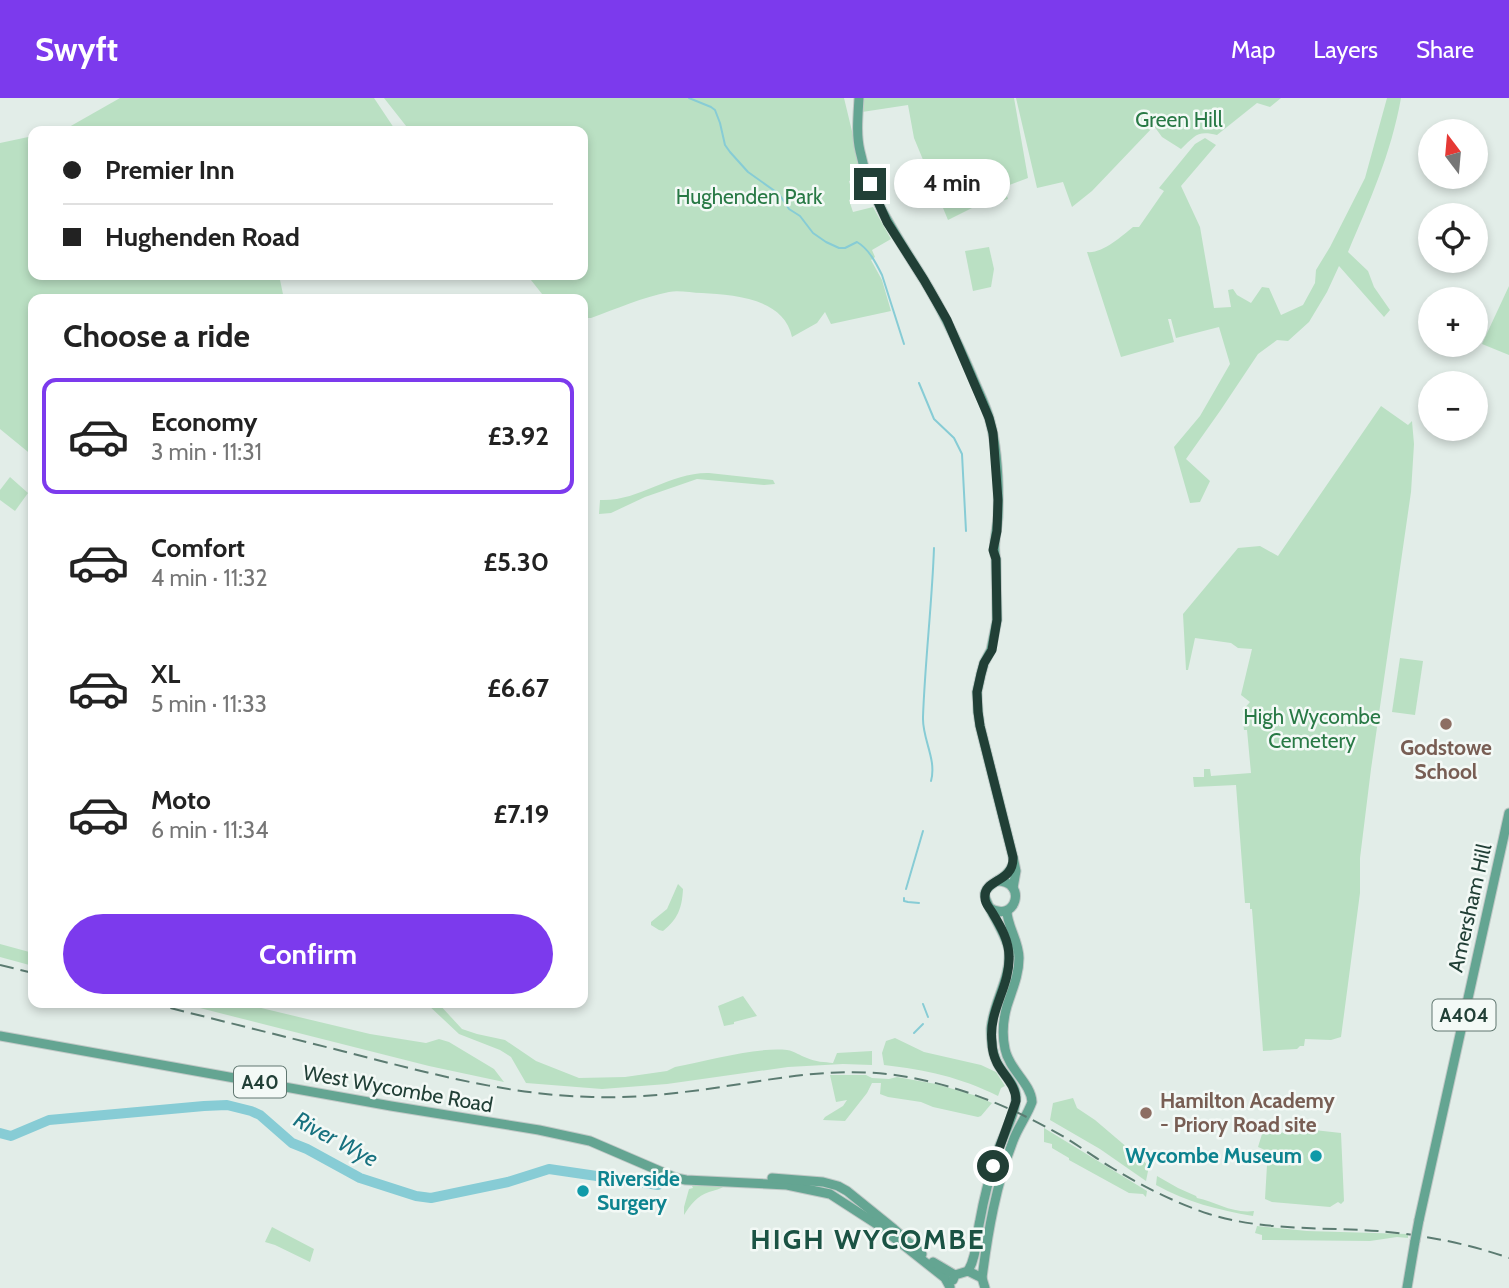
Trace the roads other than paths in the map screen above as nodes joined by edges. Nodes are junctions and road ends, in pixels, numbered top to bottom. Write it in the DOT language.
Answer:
graph roads {
  1 [pos="859,98"];
  2 [pos="1509,813"];
  3 [pos="1013,864"];
  4 [pos="997,881"];
  5 [pos="1013,888"];
  6 [pos="990,908"];
  7 [pos="1007,911"];
  8 [pos="0,1036"];
  9 [pos="685,1180"];
  10 [pos="968,1271"];
  11 [pos="955,1275"];
  12 [pos="982,1278"];
  13 [pos="950,1287"];
  14 [pos="985,1288"];
  15 [pos="1408,1288"];
  1 -- 3 [label="main road"];
  2 -- 15 [label="main road, Amersham Hill / A404, bridge"];
  3 -- 4 [label="main road"];
  3 -- 5 [label="main road"];
  4 -- 5 [label="main road"];
  4 -- 6 [label="main road"];
  5 -- 7 [label="main road"];
  6 -- 7 [label="main road"];
  6 -- 10 [label="main road"];
  7 -- 12 [label="main road"];
  8 -- 9 [label="main road, West Wycombe Road / A40"];
  9 -- 11 [label="main road, West Wycombe Road / A40"];
  9 -- 13 [label="main road, West Wycombe Road / A40"];
  10 -- 11 [label="main road"];
  10 -- 12 [label="main road"];
  11 -- 13 [label="main road, A40"];
  12 -- 14 [label="main road"];
}
